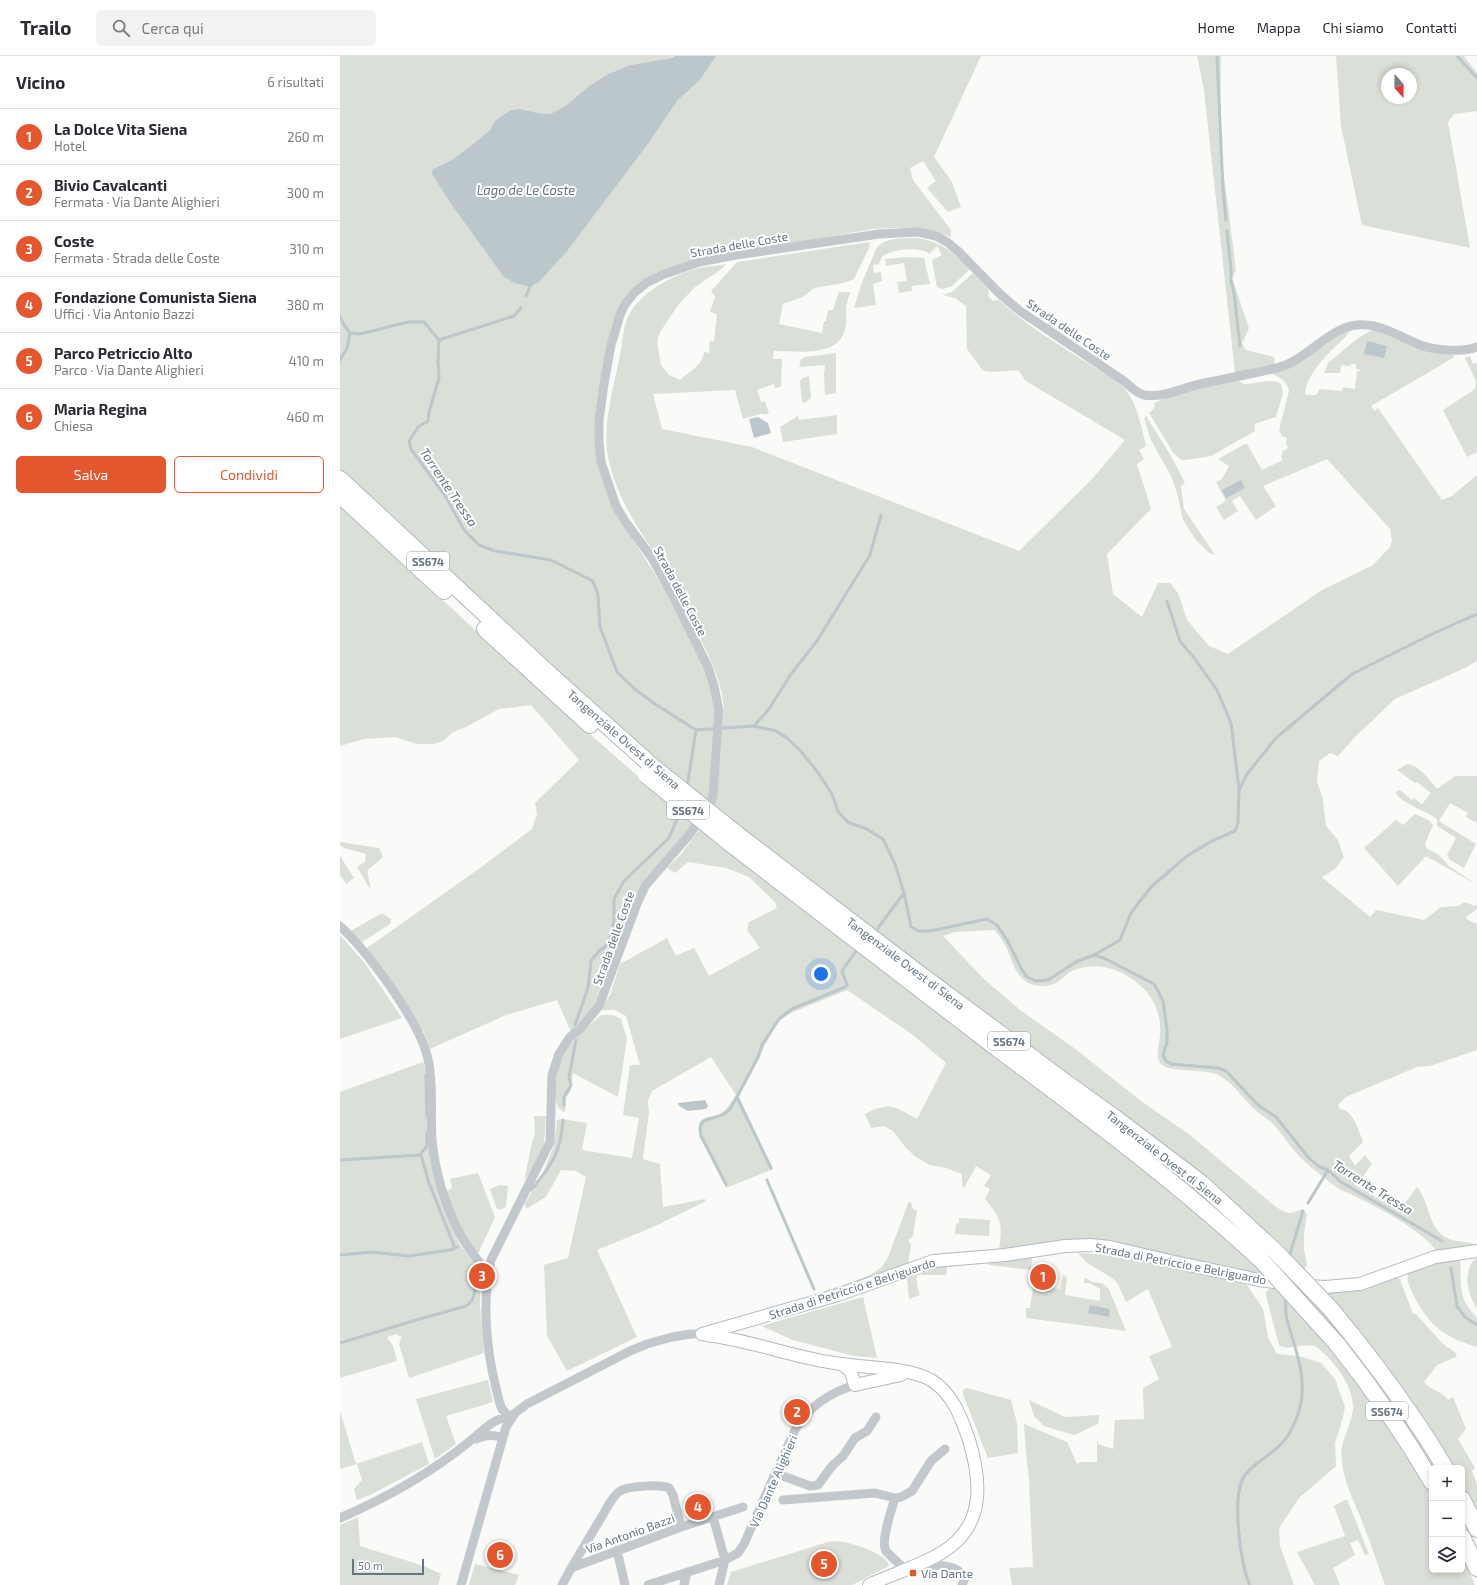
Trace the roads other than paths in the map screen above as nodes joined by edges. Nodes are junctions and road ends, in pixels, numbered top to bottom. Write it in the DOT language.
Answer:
graph roads {
  1 [pos="1477,347"];
  2 [pos="340,479"];
  3 [pos="340,495"];
  4 [pos="513,647"];
  5 [pos="734,840"];
  6 [pos="340,926"];
  7 [pos="1477,1251"];
  8 [pos="488,1275"];
  9 [pos="746,1322"];
  10 [pos="702,1334"];
  11 [pos="742,1340"];
  12 [pos="843,1365"];
  13 [pos="919,1376"];
  14 [pos="855,1384"];
  15 [pos="511,1417"];
  16 [pos="876,1417"];
  17 [pos="503,1438"];
  18 [pos="471,1441"];
  19 [pos="945,1449"];
  20 [pos="1443,1465"];
  21 [pos="775,1472"];
  22 [pos="1429,1477"];
  23 [pos="895,1498"];
  24 [pos="784,1500"];
  25 [pos="1463,1501"];
  26 [pos="743,1507"];
  27 [pos="713,1517"];
  28 [pos="340,1518"];
  29 [pos="681,1527"];
  30 [pos="1477,1529"];
  31 [pos="1465,1544"];
  32 [pos="617,1550"];
  33 [pos="725,1560"];
  34 [pos="910,1567"];
  35 [pos="571,1568"];
  36 [pos="1477,1568"];
  37 [pos="687,1572"];
  38 [pos="461,1585"];
  39 [pos="562,1585"];
  40 [pos="625,1585"];
  41 [pos="648,1585"];
  42 [pos="684,1585"];
  43 [pos="719,1585"];
  44 [pos="869,1585"];
  45 [pos="962,1585"];
  1 -- 8 [label="street, Strada delle Coste"];
  2 -- 4 [label="highway, Tangenziale Ovest di Siena / SS674"];
  3 -- 4 [label="highway, Tangenziale Ovest di Siena / SS674"];
  4 -- 5 [label="highway, Tangenziale Ovest di Siena / SS674, bridge"];
  5 -- 20 [label="highway, Tangenziale Ovest di Siena / SS674, bridge"];
  5 -- 22 [label="highway, Tangenziale Ovest di Siena / SS674, bridge"];
  6 -- 8 [label="street"];
  7 -- 9 [label="street, Strada di Petriccio e Belriguardo"];
  8 -- 15 [label="street, Strada delle Coste"];
  9 -- 10 [label="street, Strada di Petriccio e Belriguardo"];
  9 -- 11 [label="street"];
  10 -- 11 [label="street, Strada di Petriccio e Belriguardo"];
  10 -- 15 [label="street, Strada di Petriccio e Belriguardo"];
  11 -- 12 [label="street, Via Dante Alighieri"];
  12 -- 13 [label="street, Via Dante Alighieri"];
  12 -- 14 [label="street"];
  13 -- 14 [label="street, Via Dante Alighieri"];
  13 -- 34 [label="street, Via Dante Alighieri"];
  14 -- 21 [label="street, Via Dante Alighieri"];
  15 -- 17 [label="street"];
  15 -- 18 [label="street"];
  16 -- 21 [label="street"];
  17 -- 18 [label="street"];
  17 -- 38 [label="street"];
  18 -- 28 [label="street"];
  19 -- 23 [label="street"];
  21 -- 33 [label="street, Via Dante Alighieri"];
  23 -- 24 [label="street"];
  23 -- 34 [label="street"];
  25 -- 30 [label="highway"];
  26 -- 27 [label="street, Via Antonio Bazzi"];
  27 -- 29 [label="street, Via Antonio Bazzi"];
  27 -- 33 [label="street"];
  29 -- 32 [label="street, Via Antonio Bazzi"];
  29 -- 35 [label="street"];
  31 -- 36 [label="highway"];
  32 -- 35 [label="street, Via Antonio Bazzi"];
  32 -- 40 [label="street"];
  33 -- 37 [label="street"];
  33 -- 43 [label="street"];
  34 -- 44 [label="street, Via Dante Alighieri"];
  34 -- 45 [label="street"];
  35 -- 39 [label="street"];
  37 -- 41 [label="street"];
  37 -- 42 [label="street"];
}
